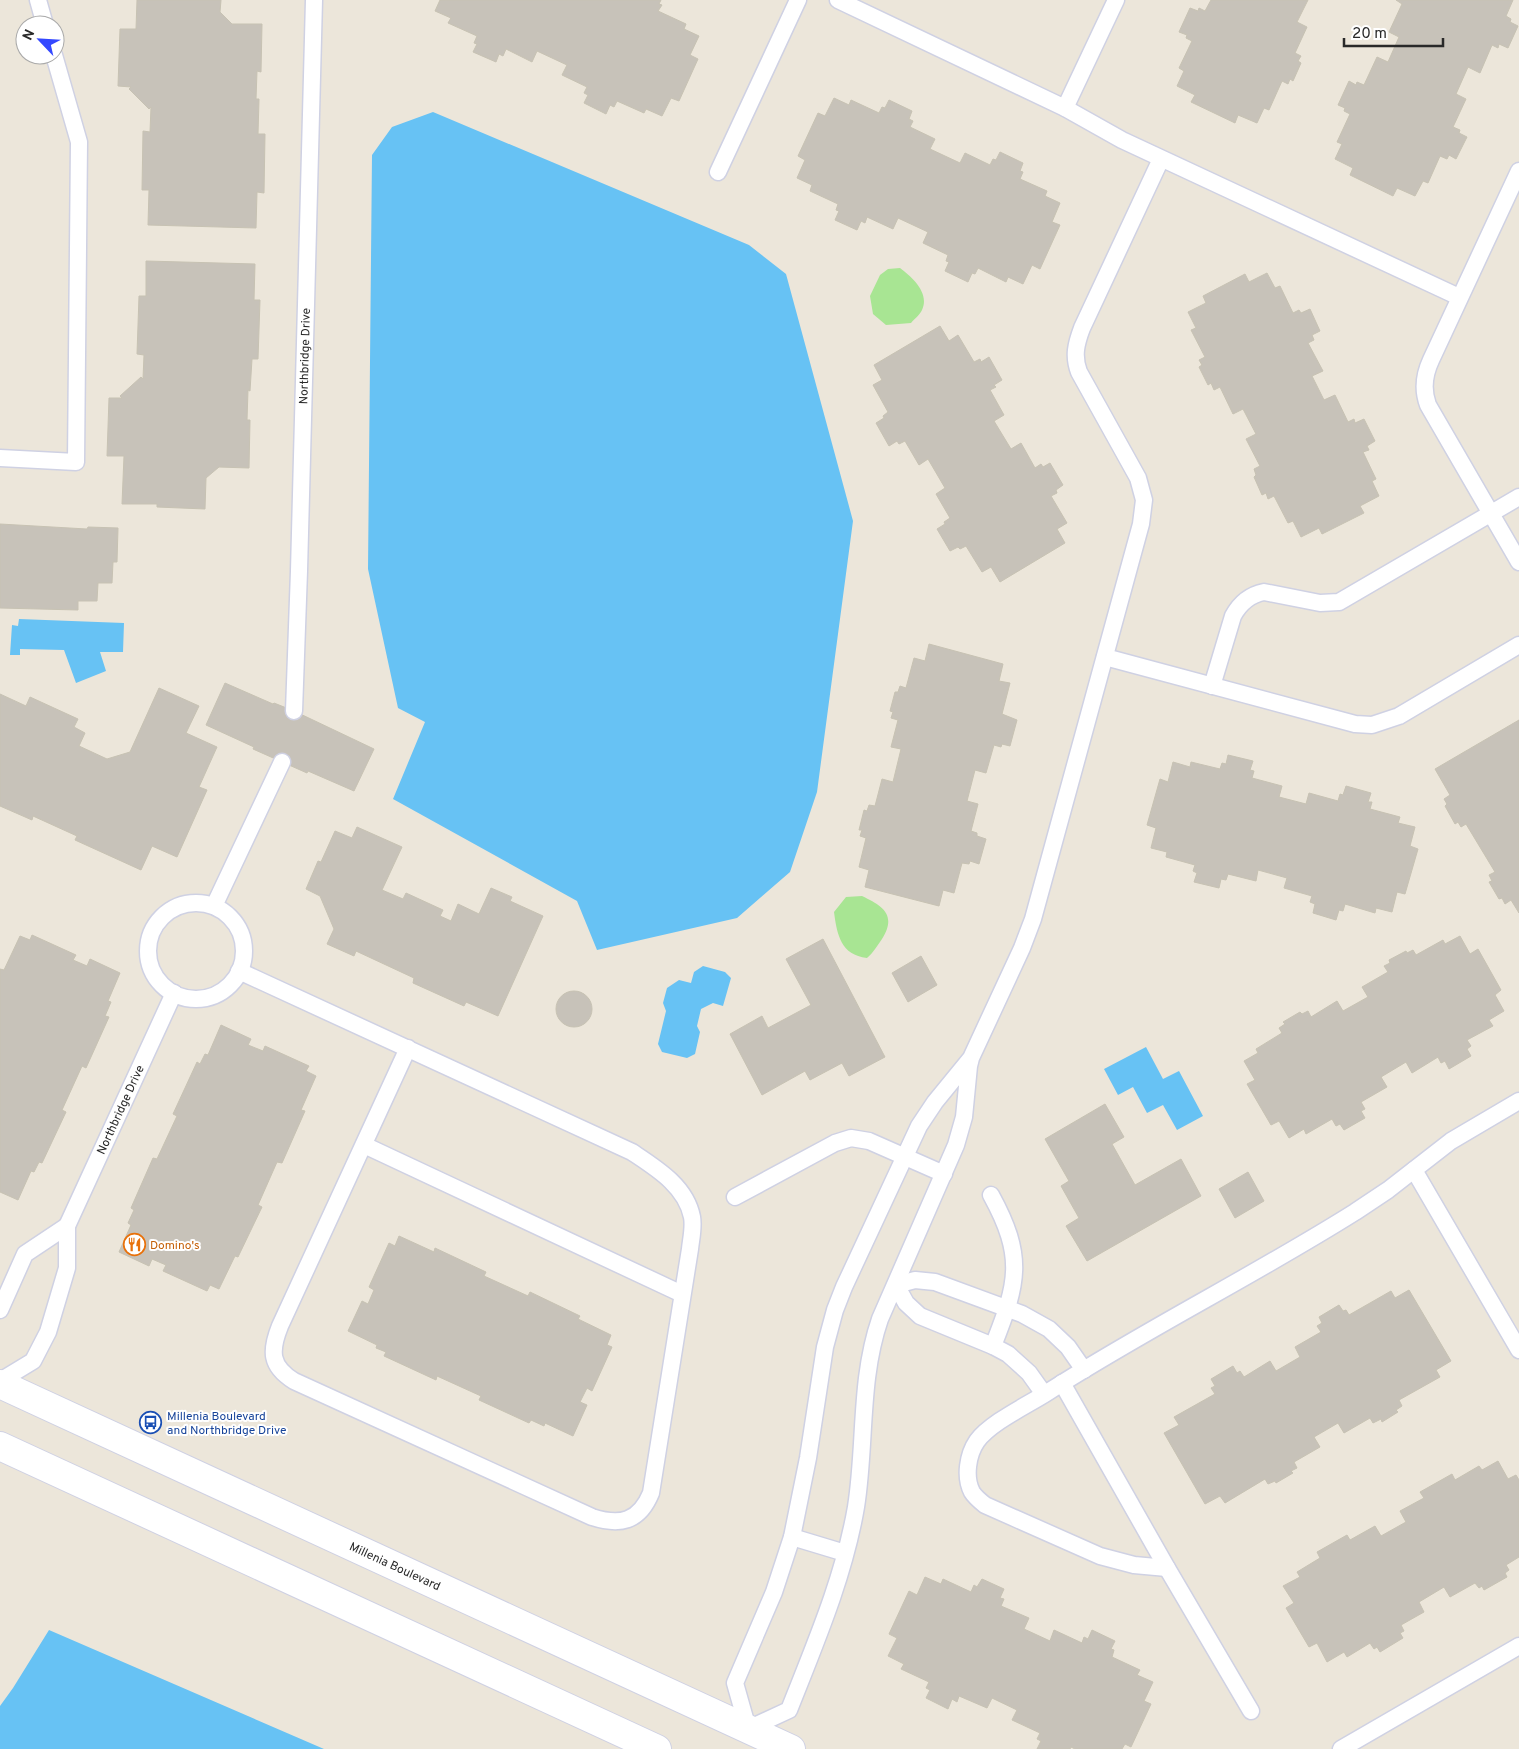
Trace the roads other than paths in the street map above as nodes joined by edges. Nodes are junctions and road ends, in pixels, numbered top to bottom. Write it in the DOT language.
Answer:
graph roads {
  1 [pos="38,0"];
  2 [pos="314,0"];
  3 [pos="798,0"];
  4 [pos="838,0"];
  5 [pos="1116,0"];
  6 [pos="42,15"];
  7 [pos="57,65"];
  8 [pos="1065,108"];
  9 [pos="1161,159"];
  10 [pos="1519,171"];
  11 [pos="718,172"];
  12 [pos="1459,297"];
  13 [pos="0,458"];
  14 [pos="1519,498"];
  15 [pos="1491,514"];
  16 [pos="1519,562"];
  17 [pos="1519,645"];
  18 [pos="1105,657"];
  19 [pos="1212,686"];
  20 [pos="294,711"];
  21 [pos="282,762"];
  22 [pos="214,906"];
  23 [pos="239,971"];
  24 [pos="174,993"];
  25 [pos="408,1048"];
  26 [pos="972,1058"];
  27 [pos="1519,1100"];
  28 [pos="364,1145"];
  29 [pos="904,1156"];
  30 [pos="1414,1170"];
  31 [pos="944,1174"];
  32 [pos="991,1195"];
  33 [pos="735,1197"];
  34 [pos="67,1226"];
  35 [pos="896,1285"];
  36 [pos="682,1294"];
  37 [pos="1007,1308"];
  38 [pos="0,1310"];
  39 [pos="992,1346"];
  40 [pos="1519,1350"];
  41 [pos="1084,1370"];
  42 [pos="0,1382"];
  43 [pos="1062,1383"];
  44 [pos="1044,1394"];
  45 [pos="0,1446"];
  46 [pos="792,1537"];
  47 [pos="845,1553"];
  48 [pos="1166,1568"];
  49 [pos="1519,1646"];
  50 [pos="1251,1711"];
  51 [pos="743,1739"];
  52 [pos="657,1749"];
  53 [pos="791,1749"];
  54 [pos="1341,1749"];
  1 -- 6 [label="lane"];
  2 -- 20 [label="lane, Northbridge Drive"];
  3 -- 11 [label="lane"];
  4 -- 8 [label="lane"];
  5 -- 8 [label="lane"];
  7 -- 13 [label="lane"];
  8 -- 9 [label="lane"];
  9 -- 12 [label="lane"];
  9 -- 18 [label="lane"];
  10 -- 12 [label="lane"];
  12 -- 15 [label="lane"];
  14 -- 15 [label="lane"];
  15 -- 16 [label="lane"];
  15 -- 19 [label="lane"];
  17 -- 19 [label="lane"];
  18 -- 19 [label="lane"];
  18 -- 26 [label="lane"];
  21 -- 22 [label="lane"];
  22 -- 23 [label="lane"];
  22 -- 24 [label="lane"];
  23 -- 24 [label="lane"];
  23 -- 25 [label="lane"];
  24 -- 34 [label="lane, Northbridge Drive"];
  25 -- 28 [label="lane"];
  25 -- 36 [label="lane"];
  26 -- 29 [label="lane"];
  26 -- 31 [label="lane"];
  27 -- 30 [label="lane"];
  28 -- 36 [label="lane"];
  28 -- 36 [label="lane"];
  29 -- 31 [label="lane"];
  29 -- 33 [label="lane"];
  29 -- 46 [label="lane"];
  30 -- 40 [label="lane"];
  30 -- 41 [label="lane"];
  31 -- 35 [label="lane"];
  32 -- 37 [label="lane"];
  34 -- 38 [label="lane"];
  34 -- 42 [label="lane, Northbridge Drive"];
  35 -- 37 [label="lane"];
  35 -- 39 [label="lane"];
  35 -- 47 [label="lane"];
  37 -- 39 [label="lane"];
  37 -- 41 [label="lane"];
  39 -- 44 [label="lane"];
  41 -- 43 [label="lane"];
  42 -- 51 [label="street, Millenia Boulevard"];
  43 -- 44 [label="lane"];
  43 -- 48 [label="lane"];
  44 -- 48 [label="lane"];
  45 -- 52 [label="street"];
  46 -- 47 [label="lane"];
  46 -- 51 [label="lane"];
  47 -- 51 [label="lane"];
  48 -- 50 [label="lane"];
  49 -- 54 [label="lane"];
  51 -- 53 [label="street, Millenia Boulevard"];
}
